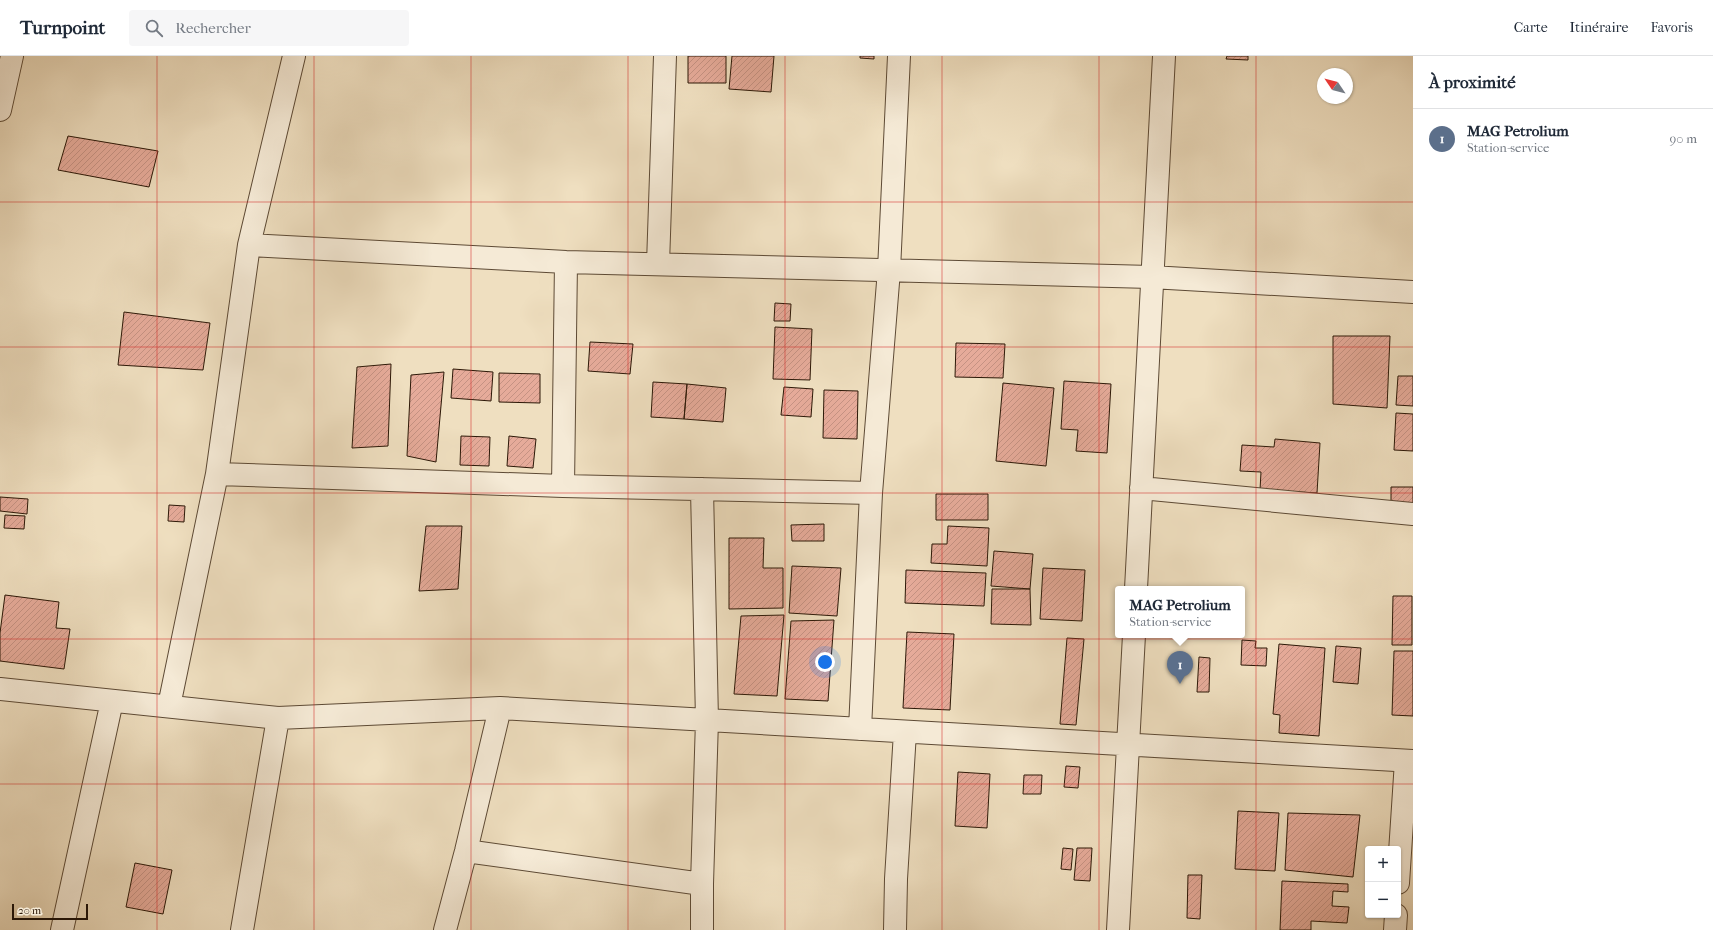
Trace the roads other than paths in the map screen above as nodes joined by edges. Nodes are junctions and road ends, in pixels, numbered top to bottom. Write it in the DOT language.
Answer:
graph roads {
  1 [pos="12,56"];
  2 [pos="294,56"];
  3 [pos="665,56"];
  4 [pos="899,56"];
  5 [pos="1164,56"];
  6 [pos="0,110"];
  7 [pos="249,245"];
  8 [pos="566,262"];
  9 [pos="658,264"];
  10 [pos="889,270"];
  11 [pos="1151,277"];
  12 [pos="1413,292"];
  13 [pos="217,474"];
  14 [pos="564,486"];
  15 [pos="1141,488"];
  16 [pos="702,489"];
  17 [pos="871,493"];
  18 [pos="1413,514"];
  19 [pos="1136,586"];
  20 [pos="1134,638"];
  21 [pos="0,689"];
  22 [pos="112,701"];
  23 [pos="169,706"];
  24 [pos="500,708"];
  25 [pos="278,718"];
  26 [pos="708,720"];
  27 [pos="860,729"];
  28 [pos="905,732"];
  29 [pos="1128,745"];
  30 [pos="1409,761"];
  31 [pos="1401,849"];
  32 [pos="466,851"];
  33 [pos="702,884"];
  34 [pos="1396,918"];
  35 [pos="62,930"];
  36 [pos="242,930"];
  37 [pos="445,930"];
  38 [pos="702,930"];
  39 [pos="895,930"];
  40 [pos="1118,930"];
  41 [pos="1395,930"];
  1 -- 6 [label="street"];
  2 -- 7 [label="street"];
  3 -- 9 [label="street"];
  4 -- 10 [label="street"];
  5 -- 11 [label="street"];
  7 -- 8 [label="street"];
  7 -- 13 [label="street"];
  8 -- 9 [label="street"];
  8 -- 14 [label="street"];
  9 -- 10 [label="street"];
  10 -- 11 [label="street"];
  10 -- 17 [label="street"];
  11 -- 12 [label="street"];
  11 -- 15 [label="street"];
  13 -- 14 [label="street"];
  13 -- 23 [label="street"];
  14 -- 16 [label="street"];
  15 -- 18 [label="street"];
  15 -- 19 [label="street"];
  16 -- 17 [label="street"];
  16 -- 26 [label="street"];
  17 -- 27 [label="street"];
  20 -- 29 [label="street"];
  21 -- 22 [label="street"];
  22 -- 23 [label="street"];
  22 -- 35 [label="street"];
  23 -- 25 [label="street"];
  24 -- 25 [label="street"];
  24 -- 26 [label="street"];
  24 -- 32 [label="street"];
  25 -- 36 [label="street"];
  26 -- 27 [label="street"];
  26 -- 33 [label="street"];
  27 -- 28 [label="street"];
  28 -- 29 [label="street"];
  28 -- 39 [label="street"];
  29 -- 30 [label="street"];
  29 -- 40 [label="street"];
  30 -- 31 [label="street"];
  32 -- 33 [label="street"];
  32 -- 37 [label="street"];
  33 -- 38 [label="street"];
  34 -- 41 [label="street"];
}
